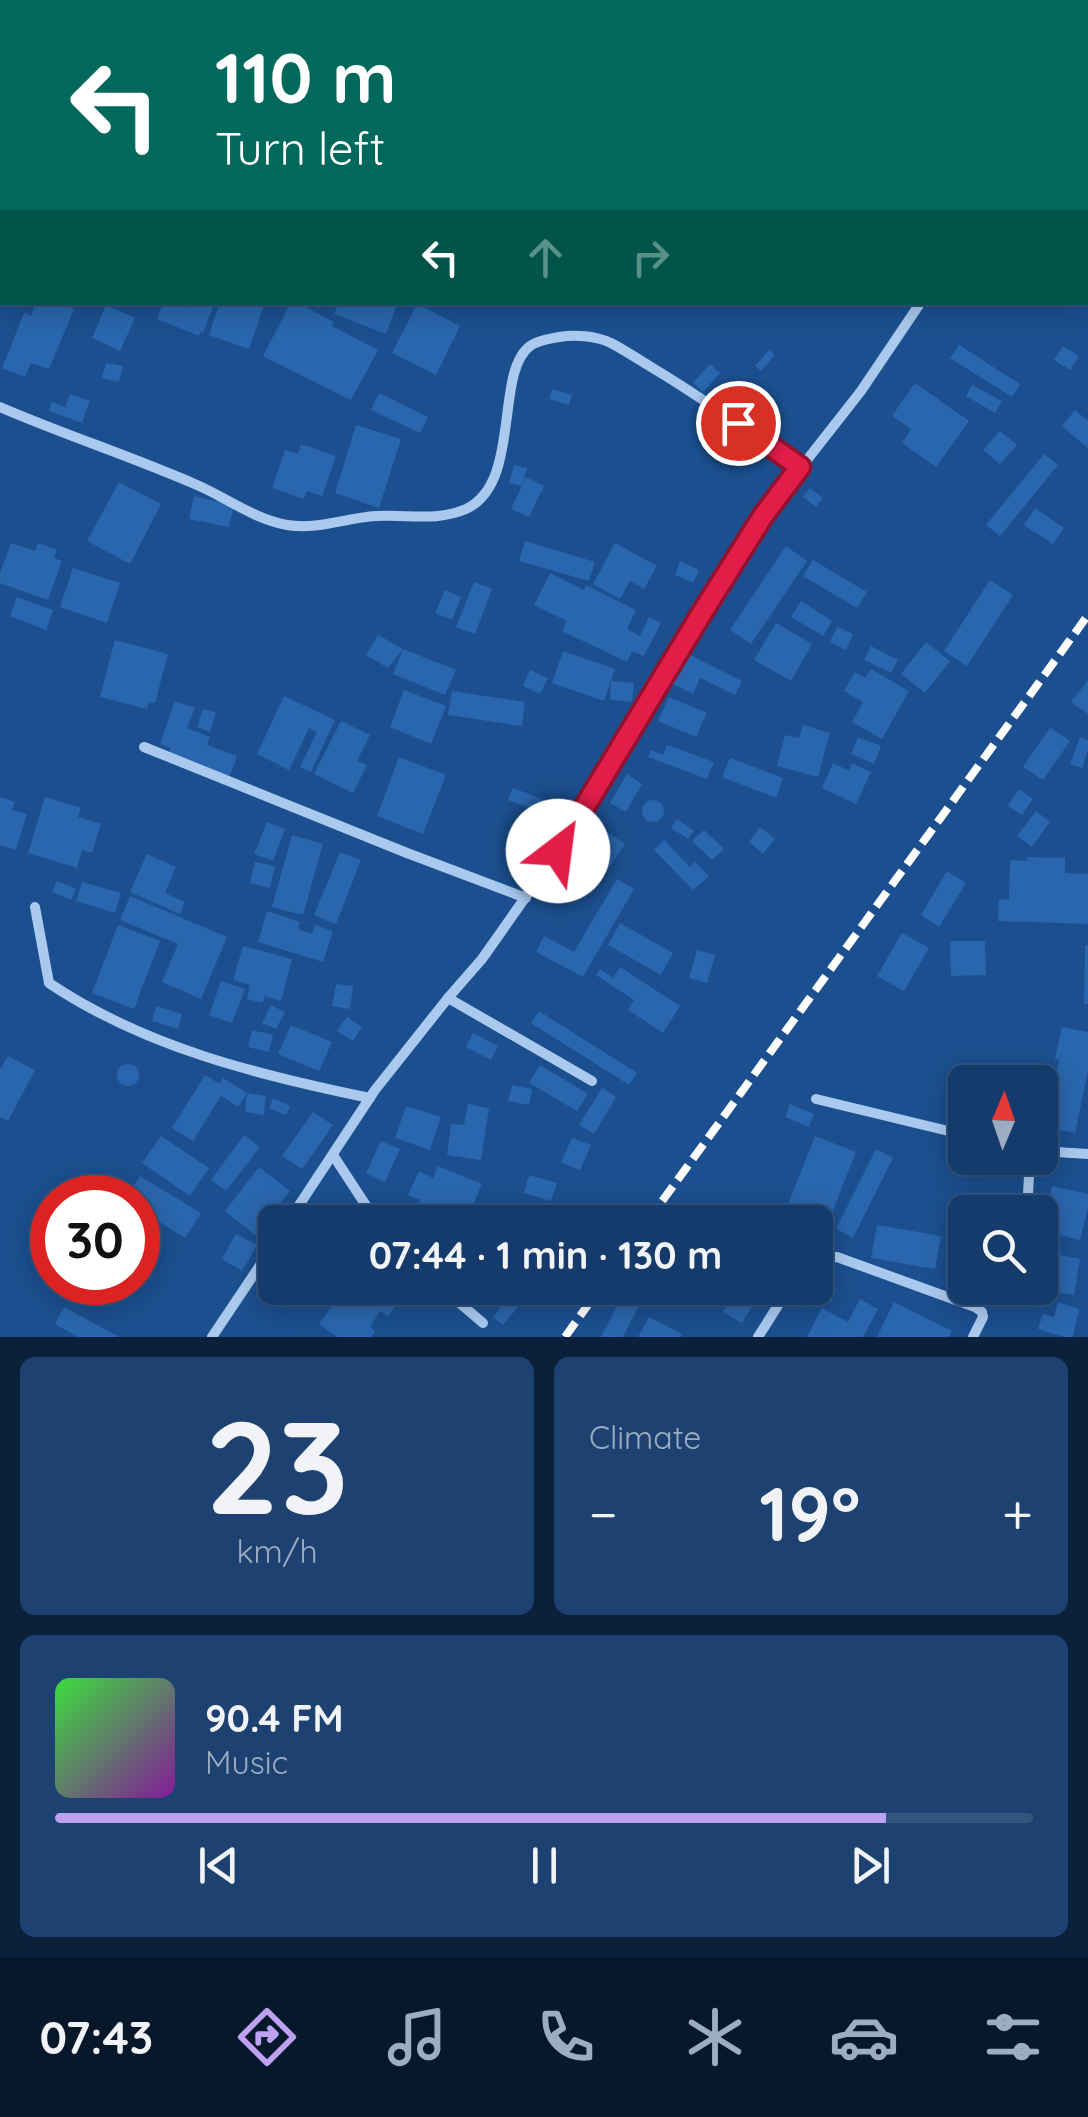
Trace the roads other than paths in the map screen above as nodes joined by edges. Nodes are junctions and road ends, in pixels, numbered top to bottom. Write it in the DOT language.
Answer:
graph roads {
  1 [pos="919,305"];
  2 [pos="0,408"];
  3 [pos="800,467"];
  4 [pos="144,747"];
  5 [pos="526,898"];
  6 [pos="34,907"];
  7 [pos="448,998"];
  8 [pos="592,1081"];
  9 [pos="370,1098"];
  10 [pos="816,1099"];
  11 [pos="948,1131"];
  12 [pos="1058,1152"];
  13 [pos="1088,1154"];
  14 [pos="333,1156"];
  15 [pos="300,1205"];
  16 [pos="365,1205"];
  17 [pos="833,1258"];
  18 [pos="258,1268"];
  19 [pos="948,1296"];
  20 [pos="462,1305"];
  21 [pos="779,1305"];
  22 [pos="969,1305"];
  23 [pos="484,1323"];
  24 [pos="212,1337"];
  25 [pos="758,1337"];
  26 [pos="973,1337"];
  1 -- 3 [label="street"];
  2 -- 3 [label="street"];
  3 -- 5 [label="street"];
  4 -- 5 [label="street"];
  5 -- 7 [label="street"];
  6 -- 9 [label="street"];
  7 -- 8 [label="street"];
  7 -- 9 [label="street"];
  9 -- 14 [label="street"];
  10 -- 11 [label="street"];
  12 -- 13 [label="street"];
  14 -- 15 [label="street"];
  14 -- 16 [label="street"];
  17 -- 19 [label="street"];
  18 -- 24 [label="street"];
  20 -- 23 [label="street"];
  21 -- 25 [label="street"];
  22 -- 26 [label="street"];
}
